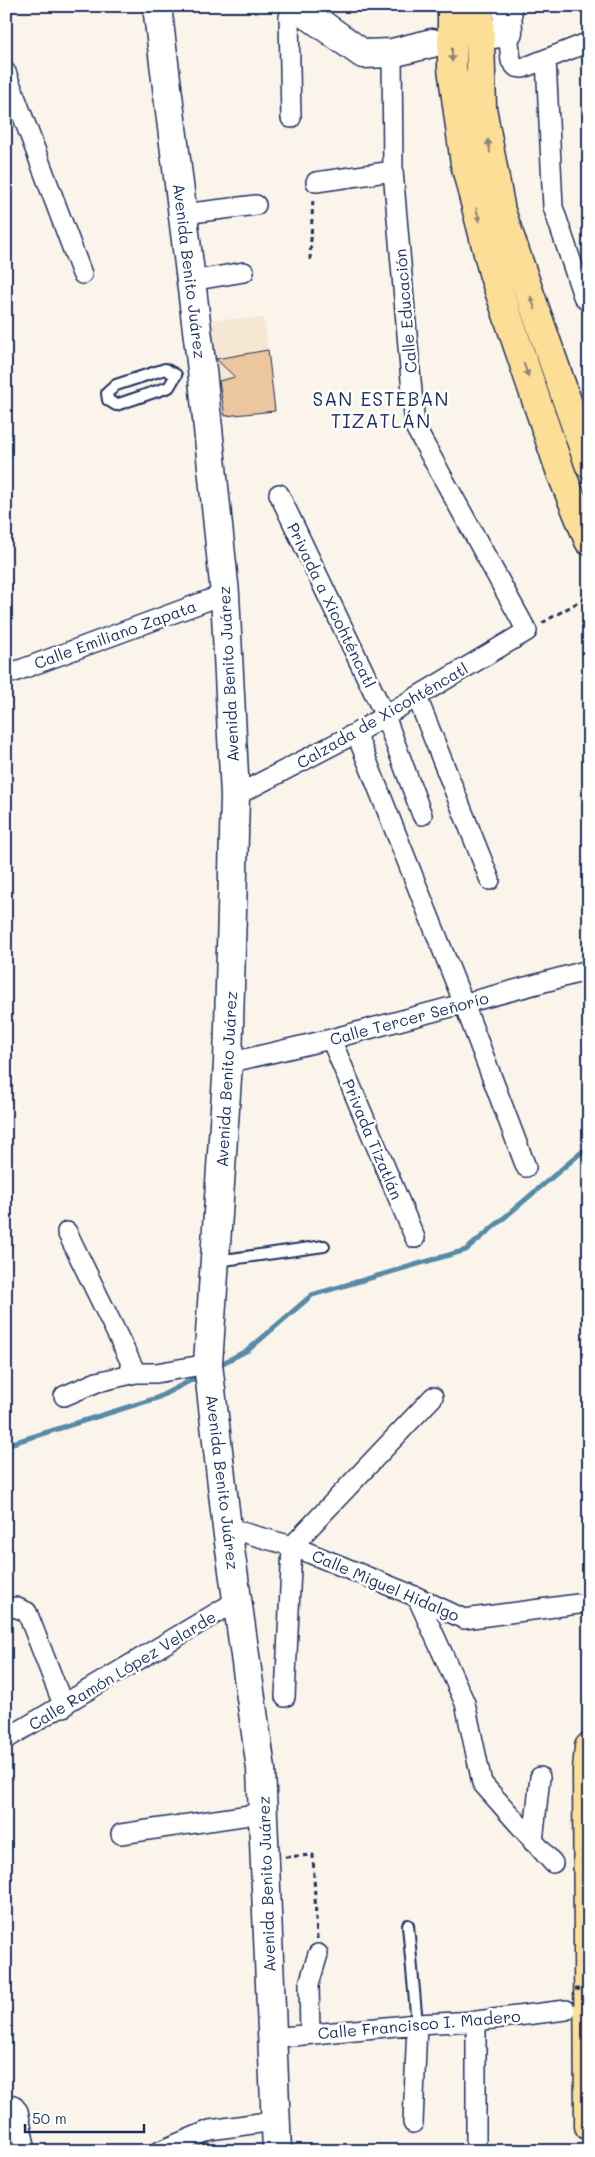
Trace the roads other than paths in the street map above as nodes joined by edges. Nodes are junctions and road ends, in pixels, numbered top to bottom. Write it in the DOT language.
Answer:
graph roads {
  1 [pos="157,6"];
  2 [pos="294,6"];
  3 [pos="452,6"];
  4 [pos="479,6"];
  5 [pos="503,24"];
  6 [pos="589,42"];
  7 [pos="432,44"];
  8 [pos="392,52"];
  9 [pos="546,59"];
  10 [pos="6,72"];
  11 [pos="291,118"];
  12 [pos="393,171"];
  13 [pos="316,182"];
  14 [pos="256,205"];
  15 [pos="183,214"];
  16 [pos="244,272"];
  17 [pos="82,274"];
  18 [pos="190,281"];
  19 [pos="589,303"];
  20 [pos="189,373"];
  21 [pos="589,464"];
  22 [pos="279,494"];
  23 [pos="589,541"];
  24 [pos="224,594"];
  25 [pos="527,631"];
  26 [pos="6,675"];
  27 [pos="417,697"];
  28 [pos="385,716"];
  29 [pos="356,733"];
  30 [pos="235,796"];
  31 [pos="422,816"];
  32 [pos="490,880"];
  33 [pos="589,970"];
  34 [pos="464,1004"];
  35 [pos="331,1039"];
  36 [pos="228,1063"];
  37 [pos="526,1167"];
  38 [pos="67,1232"];
  39 [pos="415,1238"];
  40 [pos="324,1246"];
  41 [pos="216,1261"];
  42 [pos="208,1364"];
  43 [pos="136,1373"];
  44 [pos="64,1396"];
  45 [pos="433,1397"];
  46 [pos="227,1528"];
  47 [pos="292,1546"];
  48 [pos="417,1597"];
  49 [pos="238,1600"];
  50 [pos="578,1604"];
  51 [pos="6,1609"];
  52 [pos="285,1697"];
  53 [pos="64,1707"];
  54 [pos="6,1739"];
  55 [pos="589,1747"];
  56 [pos="540,1777"];
  57 [pos="263,1813"];
  58 [pos="121,1834"];
  59 [pos="533,1842"];
  60 [pos="553,1863"];
  61 [pos="408,1925"];
  62 [pos="318,1954"];
  63 [pos="566,2010"];
  64 [pos="476,2022"];
  65 [pos="417,2024"];
  66 [pos="310,2033"];
  67 [pos="272,2038"];
  68 [pos="6,2104"];
  69 [pos="274,2120"];
  70 [pos="413,2123"];
  71 [pos="589,2126"];
  72 [pos="26,2151"];
  73 [pos="160,2151"];
  74 [pos="277,2151"];
  75 [pos="476,2151"];
  1 -- 15 [label="main road, Avenida Benito Juárez"];
  2 -- 8 [label="main road"];
  2 -- 11 [label="street"];
  3 -- 23 [label="highway, one-way"];
  21 -- 4 [label="highway, one-way"];
  5 -- 9 [label="street"];
  6 -- 9 [label="street"];
  7 -- 8 [label="main road"];
  8 -- 12 [label="street, Calle Educación"];
  9 -- 19 [label="street"];
  10 -- 17 [label="street"];
  12 -- 13 [label="street"];
  12 -- 25 [label="street, Calle Educación"];
  14 -- 15 [label="street"];
  15 -- 18 [label="main road, Avenida Benito Juárez"];
  16 -- 18 [label="street"];
  18 -- 20 [label="main road, Avenida Benito Juárez"];
  20 -- 20 [label="lane"];
  20 -- 24 [label="main road, Avenida Benito Juárez"];
  22 -- 28 [label="street, Privada a Xicohténcatl"];
  24 -- 26 [label="street, Calle Emiliano Zapata"];
  24 -- 30 [label="main road, Avenida Benito Juárez"];
  25 -- 27 [label="street, Calzada de Xicohténcatl"];
  27 -- 28 [label="street, Calzada de Xicohténcatl"];
  27 -- 32 [label="street"];
  28 -- 29 [label="street, Calzada de Xicohténcatl"];
  28 -- 31 [label="street, Privada a Xicohténcatl"];
  29 -- 30 [label="street, Calzada de Xicohténcatl"];
  29 -- 34 [label="street"];
  30 -- 36 [label="main road, Avenida Benito Juárez"];
  33 -- 34 [label="street, Calle Tercer Señorío"];
  34 -- 35 [label="street, Calle Tercer Señorío"];
  34 -- 37 [label="street"];
  35 -- 36 [label="street, Calle Tercer Señorío"];
  35 -- 39 [label="street, Privada Tizatlán"];
  36 -- 41 [label="main road, Avenida Benito Juárez"];
  38 -- 43 [label="street"];
  40 -- 41 [label="lane"];
  41 -- 42 [label="main road, Avenida Benito Juárez"];
  42 -- 43 [label="street"];
  42 -- 46 [label="main road, Avenida Benito Juárez"];
  43 -- 44 [label="street"];
  45 -- 47 [label="street"];
  46 -- 47 [label="street, Calle Miguel Hidalgo"];
  46 -- 49 [label="main road, Avenida Benito Juárez"];
  47 -- 48 [label="street, Calle Miguel Hidalgo"];
  47 -- 52 [label="street"];
  48 -- 50 [label="street, Calle Miguel Hidalgo"];
  48 -- 59 [label="street"];
  49 -- 53 [label="street, Calle Ramón López Velarde"];
  49 -- 57 [label="main road, Avenida Benito Juárez"];
  51 -- 53 [label="street"];
  53 -- 54 [label="street, Calle Ramón López Velarde"];
  55 -- 71 [label="highway"];
  56 -- 59 [label="street"];
  57 -- 58 [label="street"];
  57 -- 67 [label="main road, Avenida Benito Juárez"];
  59 -- 60 [label="street"];
  61 -- 65 [label="lane"];
  62 -- 66 [label="street"];
  63 -- 64 [label="street, Calle Francisco I. Madero"];
  64 -- 65 [label="street, Calle Francisco I. Madero"];
  64 -- 75 [label="street"];
  65 -- 66 [label="street, Calle Francisco I. Madero"];
  65 -- 70 [label="street"];
  66 -- 67 [label="street, Calle Francisco I. Madero"];
  67 -- 69 [label="main road, Avenida Benito Juárez"];
  68 -- 72 [label="street"];
  69 -- 73 [label="street"];
  69 -- 74 [label="main road, Avenida Benito Juárez"];
}
